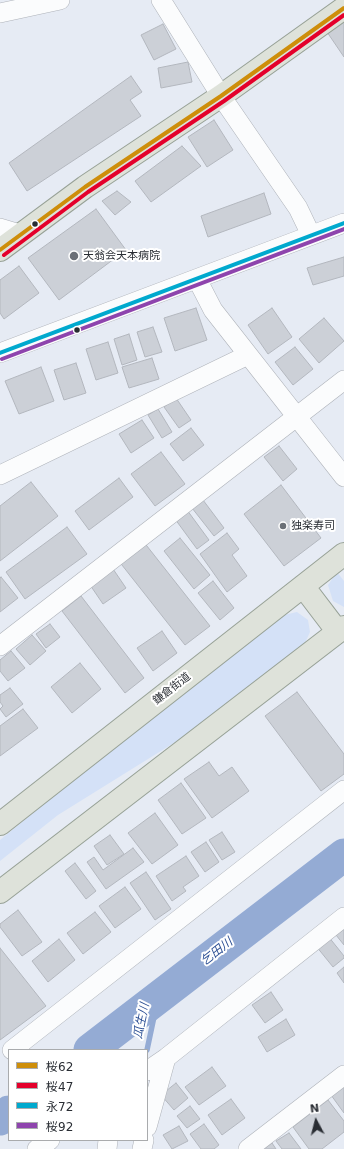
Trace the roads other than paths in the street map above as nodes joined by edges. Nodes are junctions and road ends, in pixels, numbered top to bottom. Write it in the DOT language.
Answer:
graph roads {
  1 [pos="60,0"];
  2 [pos="162,0"];
  3 [pos="344,8"];
  4 [pos="0,13"];
  5 [pos="221,96"];
  6 [pos="344,223"];
  7 [pos="10,231"];
  8 [pos="311,235"];
  9 [pos="0,250"];
  10 [pos="197,279"];
  11 [pos="0,353"];
  12 [pos="248,355"];
  13 [pos="344,380"];
  14 [pos="297,417"];
  15 [pos="0,475"];
  16 [pos="344,477"];
  17 [pos="344,554"];
  18 [pos="303,586"];
  19 [pos="342,633"];
  20 [pos="0,646"];
  21 [pos="344,790"];
  22 [pos="0,824"];
  23 [pos="0,892"];
  24 [pos="344,917"];
  25 [pos="13,1049"];
  26 [pos="8,1054"];
  27 [pos="166,1058"];
  28 [pos="0,1061"];
  29 [pos="148,1070"];
  30 [pos="344,1075"];
  31 [pos="148,1123"];
  32 [pos="49,1141"];
  33 [pos="37,1149"];
  34 [pos="248,1149"];
  1 -- 4 [label="street"];
  2 -- 5 [label="street"];
  3 -- 5 [label="main road"];
  5 -- 7 [label="main road"];
  5 -- 8 [label="street"];
  6 -- 8 [label="street"];
  7 -- 9 [label="main road"];
  8 -- 10 [label="street"];
  10 -- 11 [label="street"];
  10 -- 12 [label="street"];
  12 -- 14 [label="street"];
  12 -- 15 [label="street"];
  13 -- 14 [label="street"];
  14 -- 16 [label="street"];
  14 -- 20 [label="street"];
  17 -- 18 [label="main road, 鎌倉街道"];
  18 -- 19 [label="main road"];
  18 -- 22 [label="main road, 鎌倉街道"];
  19 -- 23 [label="main road"];
  21 -- 25 [label="street"];
  24 -- 27 [label="street"];
  26 -- 28 [label="street"];
  27 -- 29 [label="street"];
  27 -- 31 [label="street"];
  30 -- 34 [label="street"];
  32 -- 33 [label="street"];
}
